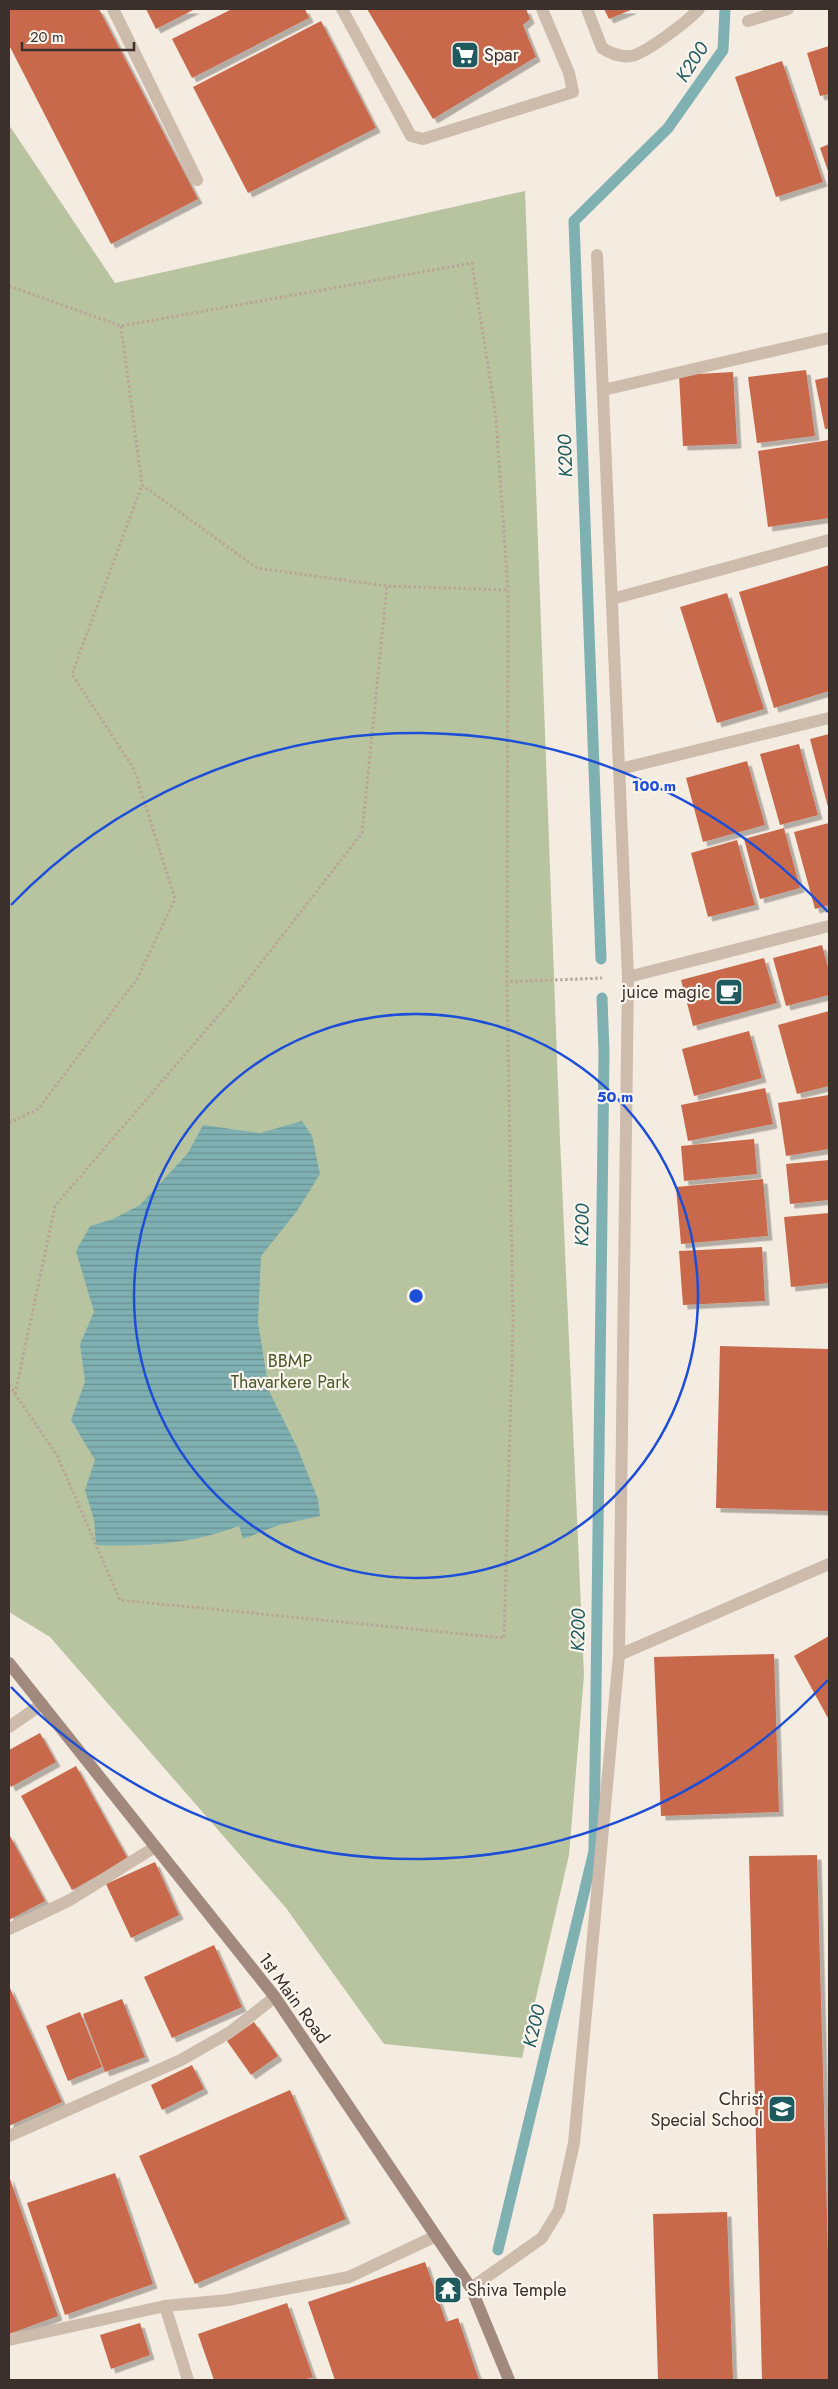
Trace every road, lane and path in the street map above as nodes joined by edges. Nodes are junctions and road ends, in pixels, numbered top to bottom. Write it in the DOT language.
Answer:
graph roads {
  1 [pos="113,9"];
  2 [pos="342,9"];
  3 [pos="542,9"];
  4 [pos="587,9"];
  5 [pos="699,9"];
  6 [pos="788,9"];
  7 [pos="748,21"];
  8 [pos="197,180"];
  9 [pos="597,255"];
  10 [pos="9,286"];
  11 [pos="122,326"];
  12 [pos="829,338"];
  13 [pos="603,390"];
  14 [pos="142,485"];
  15 [pos="829,540"];
  16 [pos="387,586"];
  17 [pos="508,590"];
  18 [pos="612,599"];
  19 [pos="829,718"];
  20 [pos="620,769"];
  21 [pos="829,926"];
  22 [pos="628,977"];
  23 [pos="507,982"];
  24 [pos="9,1124"];
  25 [pos="9,1385"];
  26 [pos="15,1394"];
  27 [pos="829,1564"];
  28 [pos="619,1655"];
  29 [pos="9,1663"];
  30 [pos="42,1704"];
  31 [pos="9,1727"];
  32 [pos="155,1847"];
  33 [pos="9,1929"];
  34 [pos="275,1997"];
  35 [pos="9,2136"];
  36 [pos="436,2236"];
  37 [pos="471,2288"];
  38 [pos="166,2306"];
  39 [pos="9,2340"];
  40 [pos="188,2380"];
  41 [pos="509,2380"];
  1 -- 8 [label="street"];
  2 -- 3 [label="street"];
  4 -- 5 [label="street"];
  6 -- 7 [label="street"];
  9 -- 13 [label="street"];
  10 -- 11 [label="path"];
  11 -- 14 [label="path"];
  11 -- 17 [label="path"];
  12 -- 13 [label="street"];
  13 -- 18 [label="street"];
  14 -- 16 [label="path"];
  14 -- 24 [label="path"];
  15 -- 18 [label="street"];
  16 -- 17 [label="path"];
  16 -- 26 [label="path"];
  17 -- 23 [label="path"];
  18 -- 20 [label="street"];
  19 -- 20 [label="street"];
  20 -- 22 [label="street"];
  21 -- 22 [label="street"];
  22 -- 23 [label="path"];
  22 -- 28 [label="street"];
  23 -- 26 [label="path"];
  25 -- 26 [label="path"];
  27 -- 28 [label="street"];
  28 -- 37 [label="street"];
  29 -- 30 [label="street, 1st Main Road"];
  30 -- 31 [label="street"];
  30 -- 32 [label="street, 1st Main Road"];
  32 -- 33 [label="street"];
  32 -- 34 [label="street, 1st Main Road"];
  34 -- 35 [label="street"];
  34 -- 36 [label="street, 1st Main Road"];
  36 -- 37 [label="street, 1st Main Road"];
  36 -- 38 [label="street"];
  37 -- 41 [label="street, 1st Main Road"];
  38 -- 39 [label="street"];
  38 -- 40 [label="street"];
}
